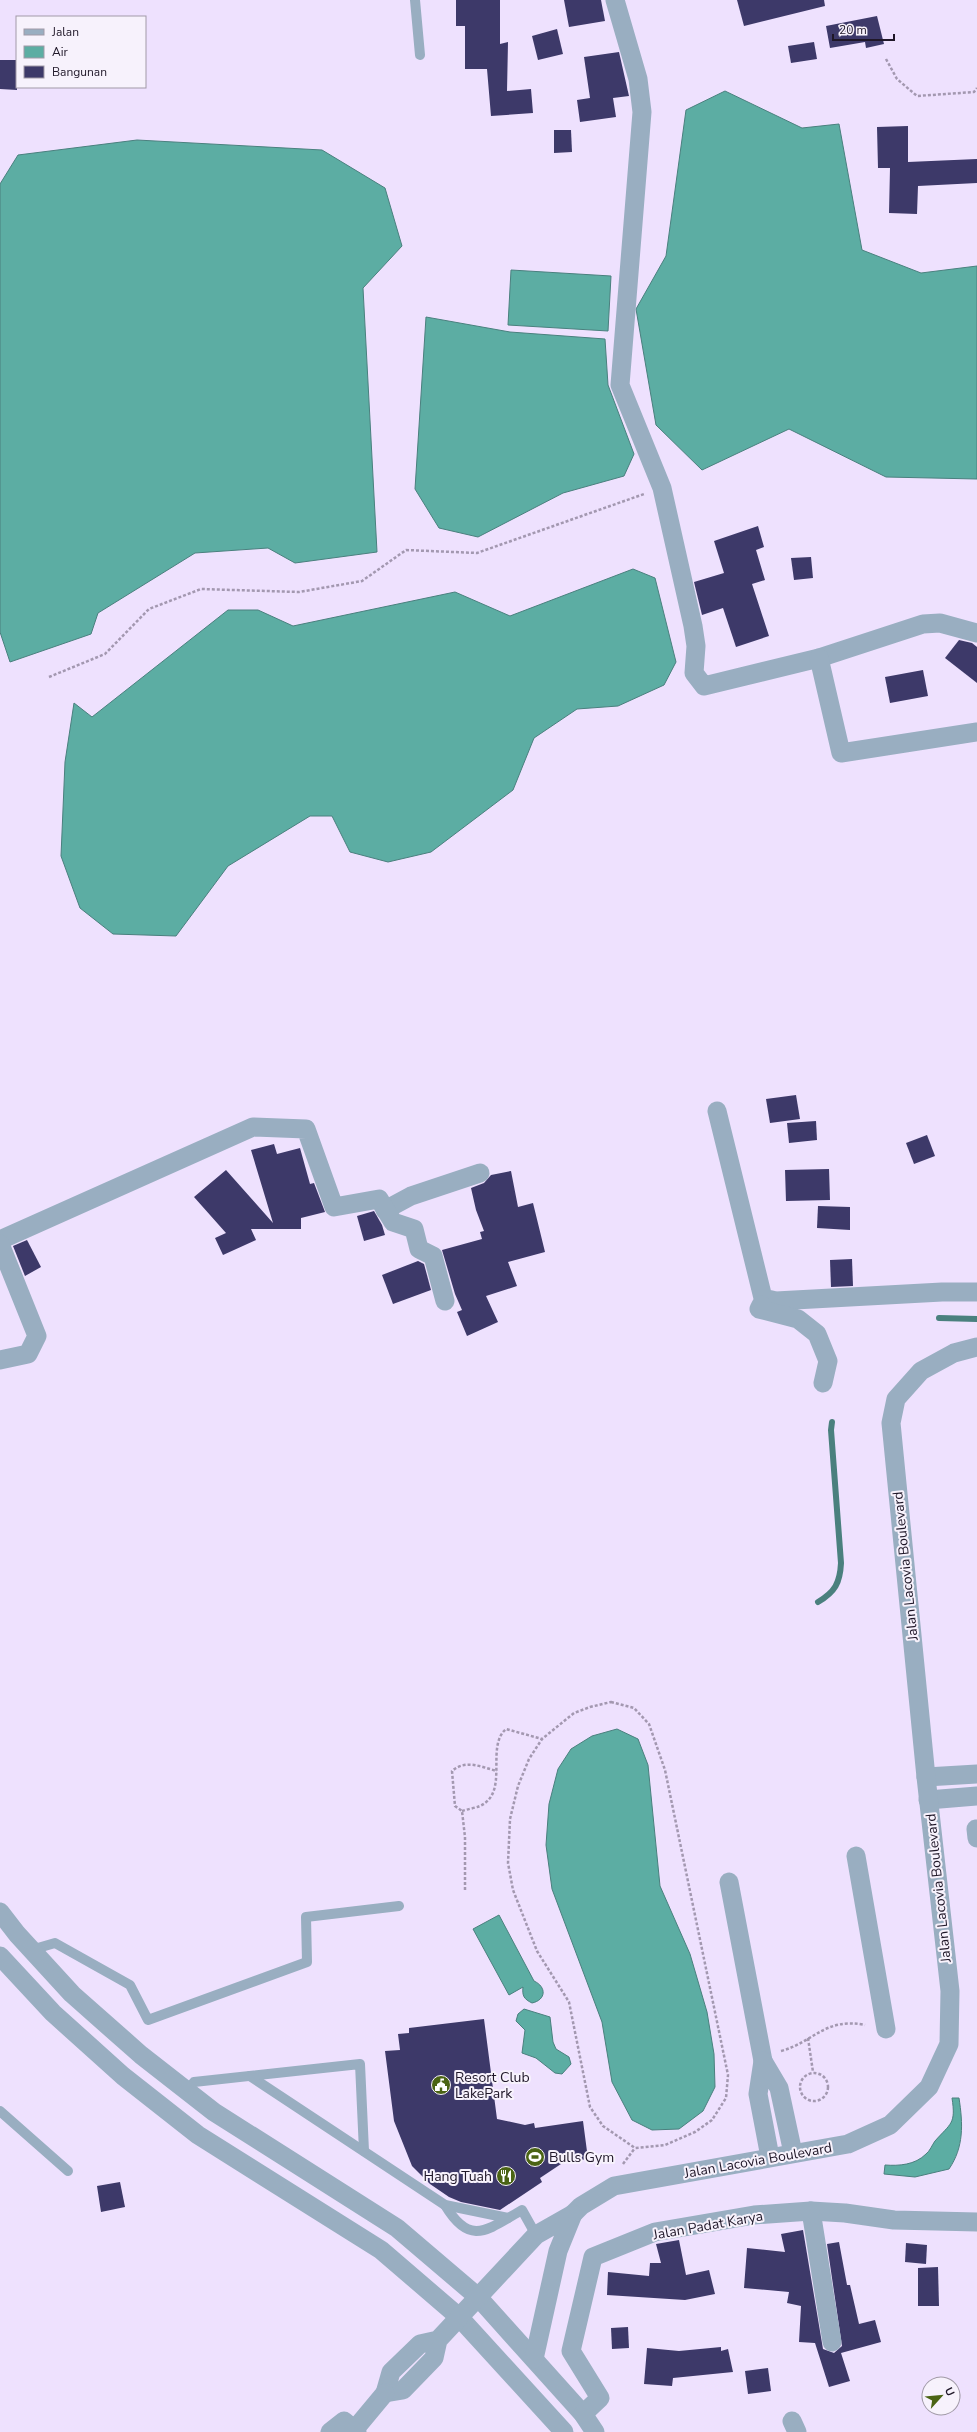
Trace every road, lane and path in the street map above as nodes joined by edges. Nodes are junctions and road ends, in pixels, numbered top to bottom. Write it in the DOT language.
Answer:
graph roads {
  1 [pos="415,0"];
  2 [pos="615,0"];
  3 [pos="420,55"];
  4 [pos="886,59"];
  5 [pos="977,88"];
  6 [pos="662,488"];
  7 [pos="977,633"];
  8 [pos="819,658"];
  9 [pos="49,678"];
  10 [pos="977,732"];
  11 [pos="717,1111"];
  12 [pos="480,1173"];
  13 [pos="385,1210"];
  14 [pos="0,1240"];
  15 [pos="0,1244"];
  16 [pos="977,1292"];
  17 [pos="763,1298"];
  18 [pos="445,1301"];
  19 [pos="977,1347"];
  20 [pos="0,1360"];
  21 [pos="824,1383"];
  22 [pos="542,1739"];
  23 [pos="497,1771"];
  24 [pos="977,1774"];
  25 [pos="926,1777"];
  26 [pos="977,1796"];
  27 [pos="928,1800"];
  28 [pos="462,1811"];
  29 [pos="976,1829"];
  30 [pos="977,1838"];
  31 [pos="856,1856"];
  32 [pos="730,1882"];
  33 [pos="465,1890"];
  34 [pos="399,1906"];
  35 [pos="0,1912"];
  36 [pos="31,1950"];
  37 [pos="0,1956"];
  38 [pos="886,2029"];
  39 [pos="808,2038"];
  40 [pos="762,2056"];
  41 [pos="813,2072"];
  42 [pos="250,2076"];
  43 [pos="187,2091"];
  44 [pos="0,2111"];
  45 [pos="170,2112"];
  46 [pos="364,2151"];
  47 [pos="793,2153"];
  48 [pos="770,2157"];
  49 [pos="68,2171"];
  50 [pos="445,2205"];
  51 [pos="811,2211"];
  52 [pos="573,2214"];
  53 [pos="508,2218"];
  54 [pos="977,2222"];
  55 [pos="536,2235"];
  56 [pos="478,2297"];
  57 [pos="459,2317"];
  58 [pos="832,2342"];
  59 [pos="534,2359"];
  60 [pos="583,2414"];
  61 [pos="347,2428"];
  62 [pos="564,2432"];
  63 [pos="595,2432"];
  1 -- 3 [label="lane"];
  2 -- 6 [label="street"];
  4 -- 5 [label="path"];
  6 -- 8 [label="street"];
  6 -- 9 [label="path"];
  7 -- 8 [label="street"];
  8 -- 10 [label="street"];
  11 -- 17 [label="street"];
  12 -- 13 [label="street"];
  13 -- 14 [label="street"];
  13 -- 18 [label="street"];
  15 -- 20 [label="street"];
  16 -- 17 [label="street"];
  17 -- 21 [label="street"];
  19 -- 25 [label="street, Jalan Lacovia Boulevard"];
  22 -- 22 [label="path"];
  22 -- 23 [label="path"];
  23 -- 28 [label="path"];
  23 -- 28 [label="path"];
  24 -- 25 [label="street"];
  25 -- 27 [label="street, Jalan Lacovia Boulevard"];
  26 -- 27 [label="street"];
  27 -- 47 [label="street, Jalan Lacovia Boulevard"];
  28 -- 33 [label="path"];
  29 -- 30 [label="street"];
  31 -- 38 [label="street"];
  32 -- 40 [label="street"];
  34 -- 36 [label="lane"];
  35 -- 36 [label="street"];
  36 -- 43 [label="street"];
  37 -- 45 [label="street"];
  38 -- 39 [label="path"];
  39 -- 40 [label="path"];
  39 -- 41 [label="path"];
  40 -- 47 [label="street"];
  40 -- 48 [label="street"];
  41 -- 41 [label="path"];
  42 -- 43 [label="lane"];
  42 -- 46 [label="lane"];
  42 -- 46 [label="lane"];
  43 -- 45 [label="street"];
  43 -- 56 [label="street"];
  44 -- 49 [label="lane"];
  45 -- 57 [label="street"];
  46 -- 50 [label="lane"];
  47 -- 48 [label="street, Jalan Lacovia Boulevard"];
  48 -- 52 [label="street, Jalan Lacovia Boulevard"];
  50 -- 53 [label="lane"];
  50 -- 53 [label="lane"];
  51 -- 54 [label="street, Jalan Padat Karya"];
  51 -- 58 [label="street"];
  51 -- 60 [label="street, Jalan Padat Karya"];
  52 -- 55 [label="street, Jalan Lacovia Boulevard"];
  52 -- 59 [label="street, Jalan Lacovia Boulevard"];
  53 -- 55 [label="lane"];
  55 -- 56 [label="street, Jalan Lacovia Boulevard"];
  56 -- 57 [label="street, Jalan Lacovia Boulevard"];
  56 -- 59 [label="street"];
  57 -- 61 [label="street, Jalan Lacovia Boulevard"];
  57 -- 62 [label="street"];
  59 -- 60 [label="street"];
  60 -- 63 [label="street"];
}
